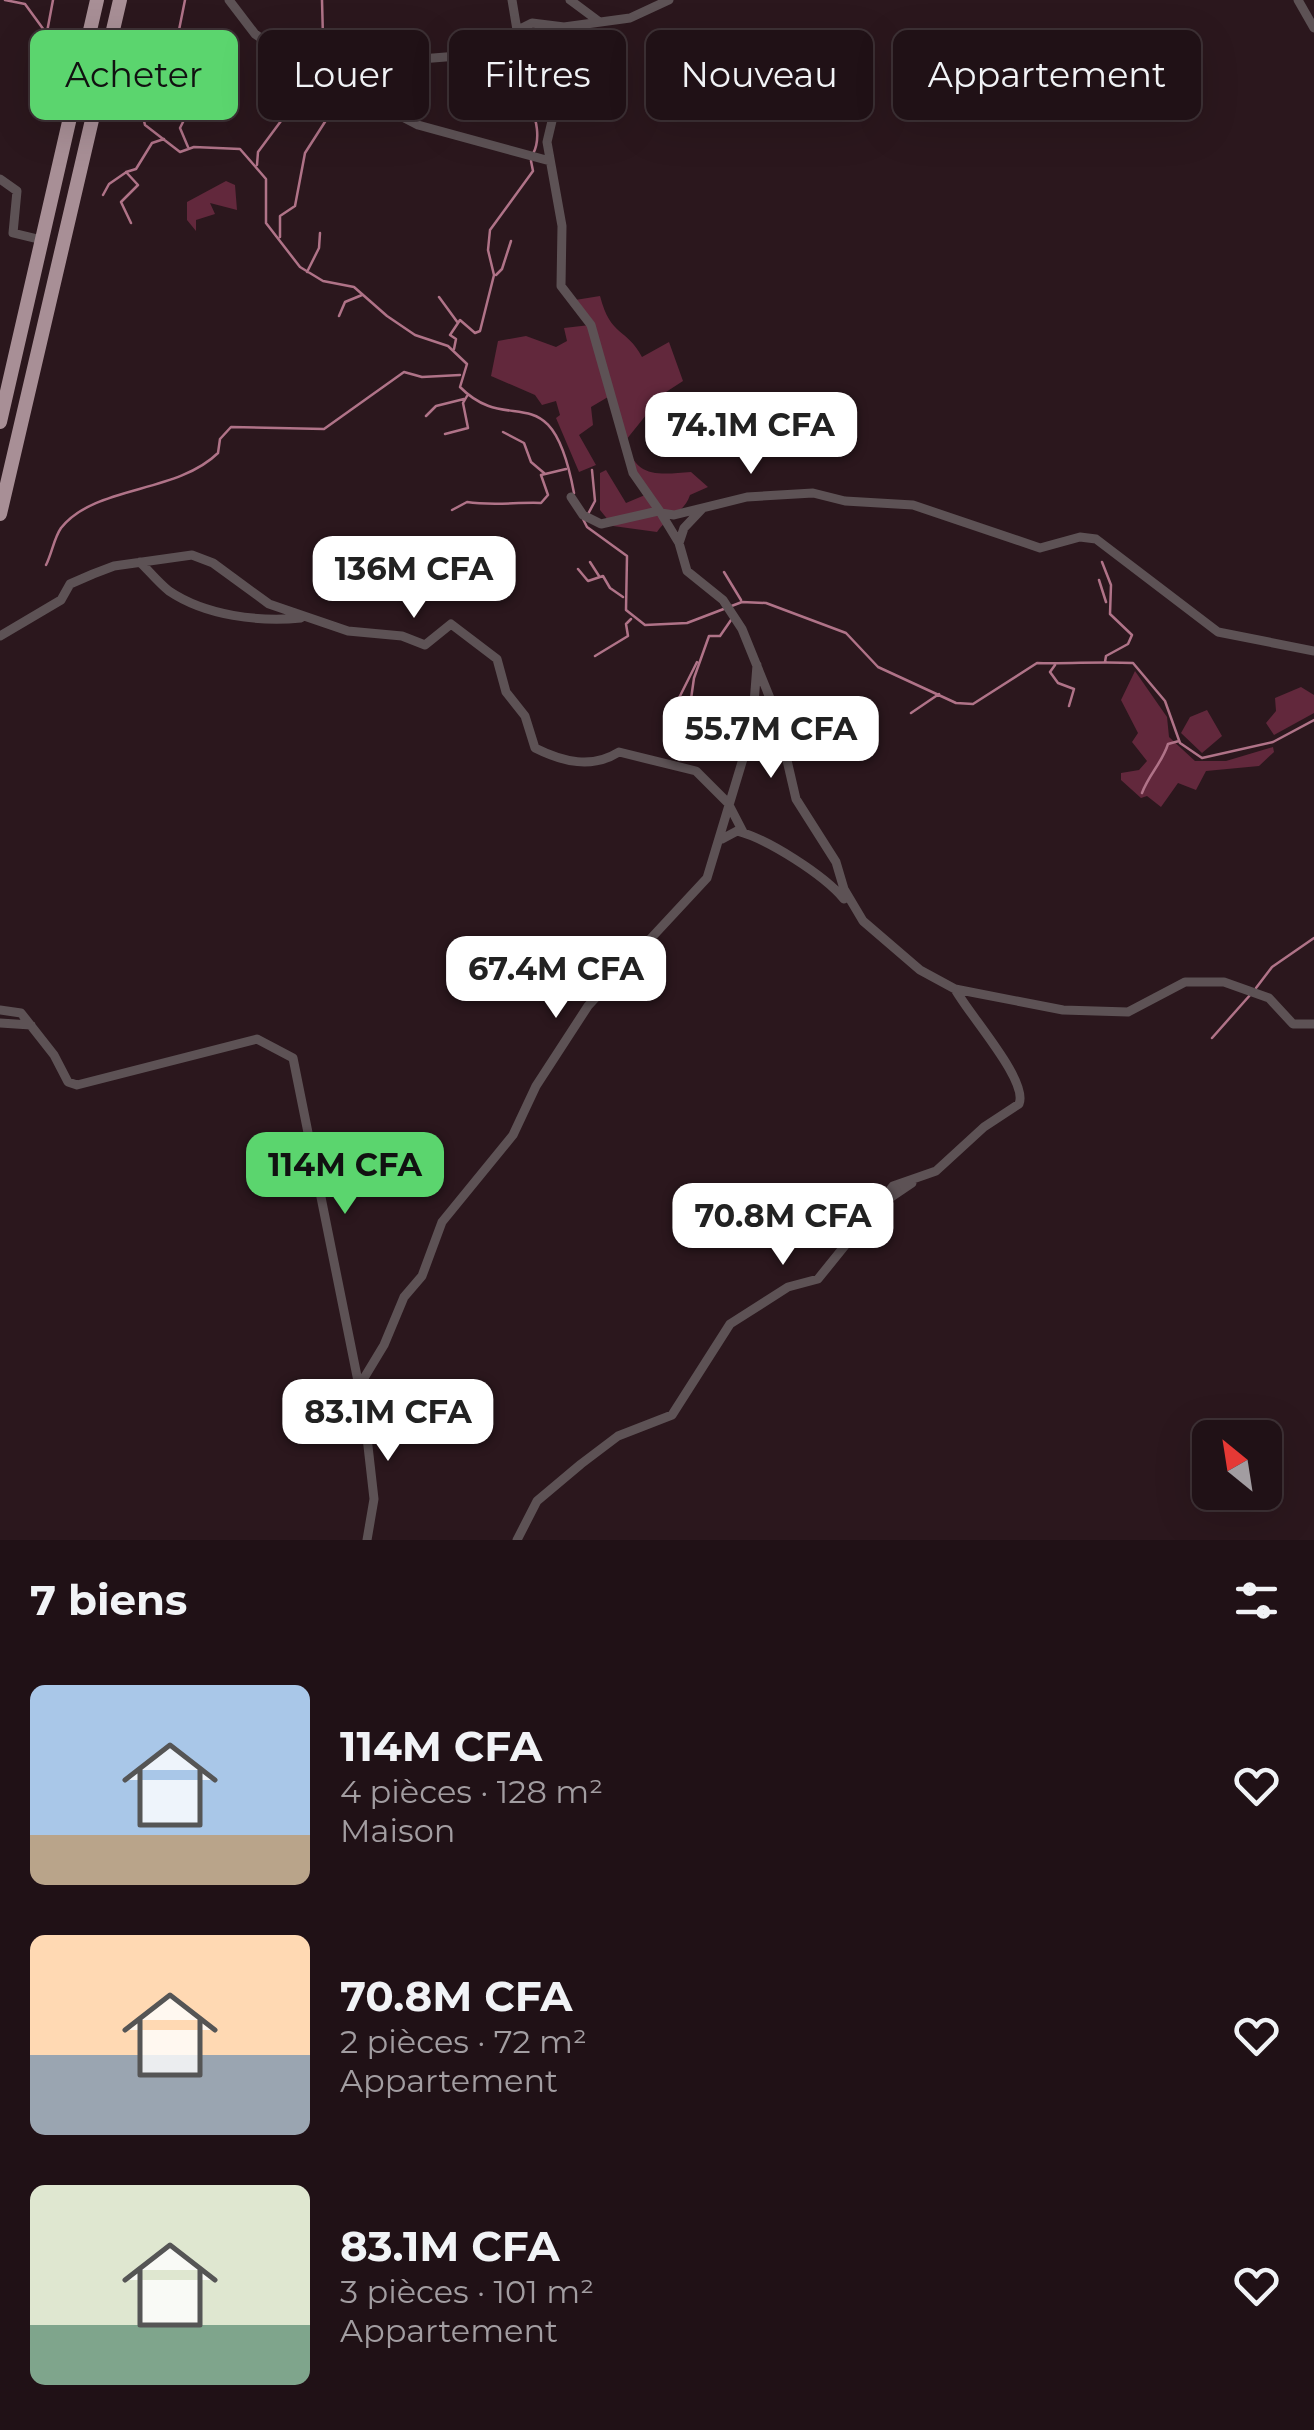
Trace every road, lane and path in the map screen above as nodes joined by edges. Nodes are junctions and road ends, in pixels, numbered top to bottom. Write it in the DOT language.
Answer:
graph roads {
  1 [pos="98,0"];
  2 [pos="120,0"];
  3 [pos="229,0"];
  4 [pos="512,0"];
  5 [pos="570,0"];
  6 [pos="668,0"];
  7 [pos="1298,0"];
  8 [pos="599,20"];
  9 [pos="1314,28"];
  10 [pos="518,30"];
  11 [pos="258,32"];
  12 [pos="408,120"];
  13 [pos="551,120"];
  14 [pos="550,161"];
  15 [pos="0,180"];
  16 [pos="42,240"];
  17 [pos="0,422"];
  18 [pos="571,497"];
  19 [pos="706,506"];
  20 [pos="660,512"];
  21 [pos="0,514"];
  22 [pos="679,543"];
  23 [pos="140,562"];
  24 [pos="309,617"];
  25 [pos="0,636"];
  26 [pos="1314,651"];
  27 [pos="757,663"];
  28 [pos="728,803"];
  29 [pos="742,832"];
  30 [pos="722,839"];
  31 [pos="863,921"];
  32 [pos="955,989"];
  33 [pos="0,1010"];
  34 [pos="0,1023"];
  35 [pos="31,1024"];
  36 [pos="1314,1024"];
  37 [pos="358,1388"];
  38 [pos="367,1540"];
  39 [pos="517,1540"];
  1 -- 16 [label="highway"];
  2 -- 21 [label="highway"];
  3 -- 11 [label="street"];
  4 -- 10 [label="street"];
  5 -- 8 [label="street"];
  6 -- 8 [label="street"];
  7 -- 9 [label="street"];
  8 -- 10 [label="street"];
  12 -- 14 [label="street"];
  13 -- 14 [label="street"];
  14 -- 20 [label="street"];
  15 -- 16 [label="street"];
  16 -- 17 [label="highway"];
  18 -- 20 [label="street"];
  19 -- 20 [label="street"];
  19 -- 22 [label="street"];
  19 -- 26 [label="street"];
  20 -- 22 [label="street"];
  22 -- 27 [label="street"];
  23 -- 24 [label="street"];
  23 -- 24 [label="street"];
  23 -- 25 [label="street"];
  24 -- 28 [label="street"];
  27 -- 28 [label="street"];
  27 -- 31 [label="street"];
  28 -- 29 [label="street"];
  28 -- 30 [label="street"];
  29 -- 30 [label="street"];
  29 -- 31 [label="street"];
  30 -- 37 [label="street"];
  31 -- 32 [label="street"];
  32 -- 36 [label="street"];
  32 -- 39 [label="street"];
  33 -- 35 [label="street"];
  34 -- 35 [label="street"];
  35 -- 37 [label="street"];
  37 -- 38 [label="street"];
}
